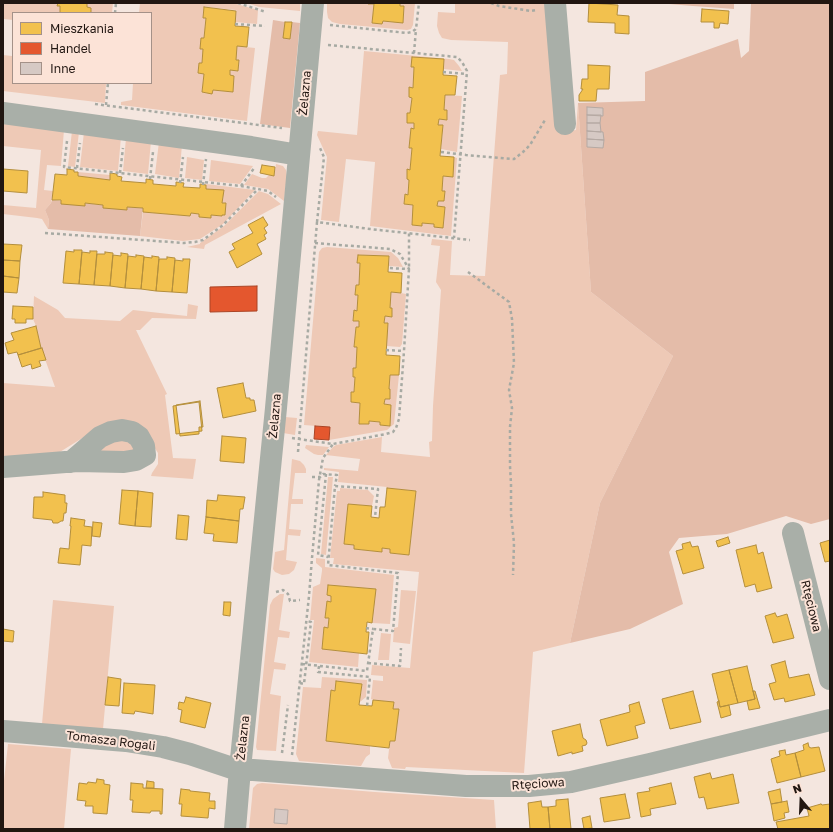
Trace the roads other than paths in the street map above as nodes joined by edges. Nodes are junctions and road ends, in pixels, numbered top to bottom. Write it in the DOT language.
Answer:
graph roads {
  1 [pos="313,3"];
  2 [pos="555,4"];
  3 [pos="3,113"];
  4 [pos="564,118"];
  5 [pos="299,155"];
  6 [pos="71,462"];
  7 [pos="3,467"];
  8 [pos="793,532"];
  9 [pos="830,679"];
  10 [pos="830,720"];
  11 [pos="3,731"];
  12 [pos="240,769"];
  13 [pos="235,829"];
  1 -- 5 [label="street, Żelazna"];
  2 -- 4 [label="street"];
  3 -- 5 [label="street"];
  5 -- 12 [label="street, Żelazna"];
  6 -- 7 [label="street"];
  8 -- 9 [label="street, Rtęciowa"];
  10 -- 12 [label="street, Rtęciowa"];
  11 -- 12 [label="street, Tomasza Rogali"];
  12 -- 13 [label="street, Żelazna"];
}
